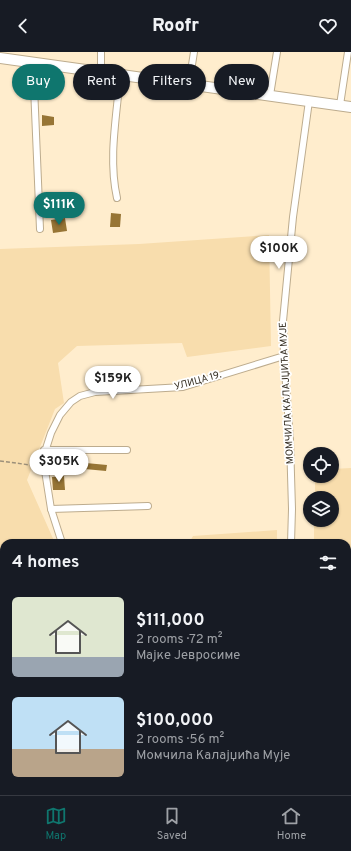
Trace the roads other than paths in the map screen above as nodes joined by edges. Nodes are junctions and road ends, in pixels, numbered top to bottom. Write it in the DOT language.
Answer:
graph roads {
  1 [pos="101,52"];
  2 [pos="194,52"];
  3 [pos="278,52"];
  4 [pos="348,52"];
  5 [pos="0,58"];
  6 [pos="33,63"];
  7 [pos="101,64"];
  8 [pos="192,64"];
  9 [pos="73,68"];
  10 [pos="206,87"];
  11 [pos="270,96"];
  12 [pos="118,100"];
  13 [pos="309,101"];
  14 [pos="340,105"];
  15 [pos="351,107"];
  16 [pos="117,198"];
  17 [pos="40,229"];
  18 [pos="284,356"];
  19 [pos="44,450"];
  20 [pos="127,450"];
  21 [pos="148,506"];
  22 [pos="51,509"];
  23 [pos="61,539"];
  24 [pos="291,539"];
  1 -- 7 [label="street"];
  2 -- 8 [label="street"];
  3 -- 11 [label="street"];
  4 -- 14 [label="street"];
  5 -- 6 [label="main road"];
  6 -- 9 [label="main road"];
  6 -- 17 [label="street"];
  10 -- 11 [label="main road"];
  11 -- 13 [label="main road"];
  12 -- 16 [label="street"];
  13 -- 14 [label="main road"];
  13 -- 18 [label="street, МОМЧИЛА КАЛАЈЏИЋА МУЈЕ"];
  14 -- 15 [label="main road"];
  18 -- 19 [label="street, УЛИЦА 19."];
  18 -- 24 [label="street, МОМЧИЛА КАЛАЈЏИЋА МУЈЕ"];
  19 -- 20 [label="street"];
  19 -- 22 [label="street, УЛИЦА 19."];
  21 -- 22 [label="street"];
  22 -- 23 [label="street, УЛИЦА 19."];
}
